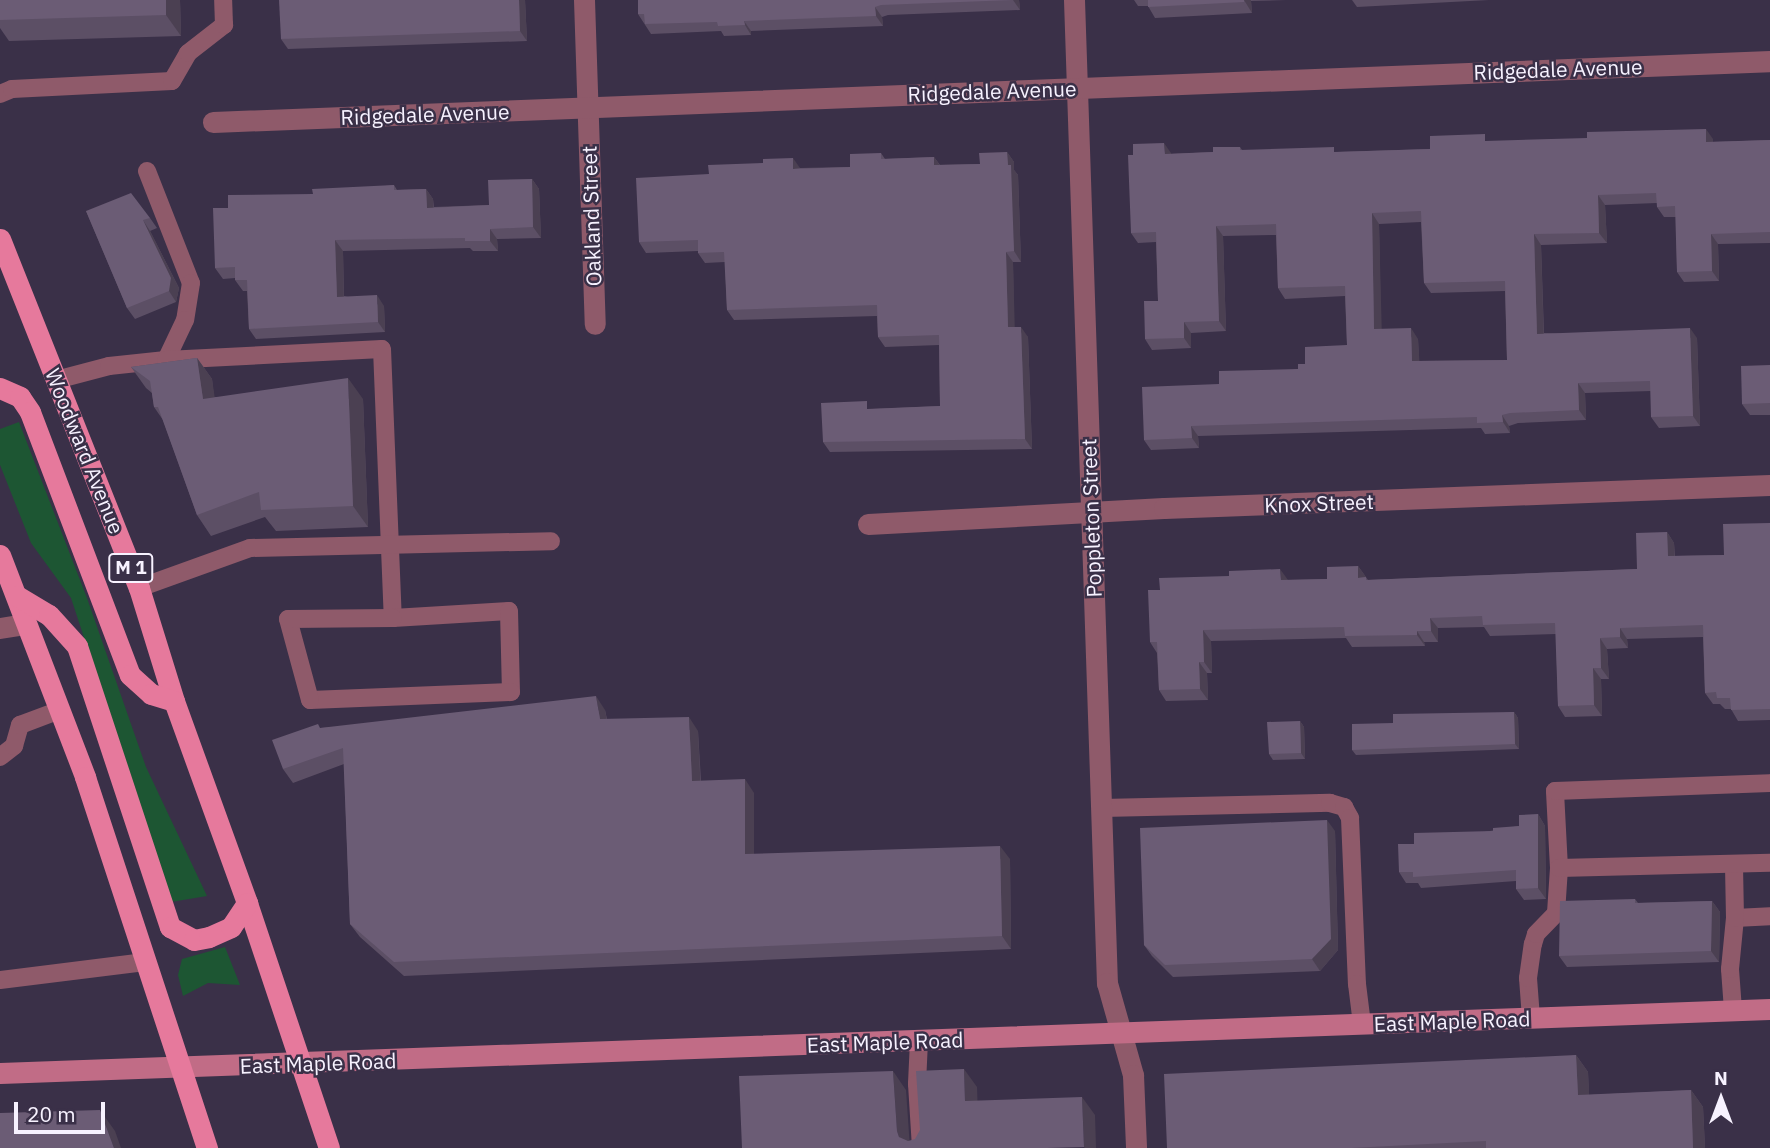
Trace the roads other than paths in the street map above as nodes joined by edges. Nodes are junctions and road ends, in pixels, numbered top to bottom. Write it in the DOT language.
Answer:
graph roads {
  1 [pos="223,0"];
  2 [pos="584,0"];
  3 [pos="1074,0"];
  4 [pos="1770,61"];
  5 [pos="1077,88"];
  6 [pos="0,94"];
  7 [pos="589,107"];
  8 [pos="213,122"];
  9 [pos="147,170"];
  10 [pos="2,243"];
  11 [pos="0,270"];
  12 [pos="595,324"];
  13 [pos="166,360"];
  14 [pos="56,380"];
  15 [pos="0,388"];
  16 [pos="1770,485"];
  17 [pos="1091,512"];
  18 [pos="868,524"];
  19 [pos="551,541"];
  20 [pos="391,545"];
  21 [pos="0,555"];
  22 [pos="139,588"];
  23 [pos="17,596"];
  24 [pos="393,618"];
  25 [pos="26,624"];
  26 [pos="0,628"];
  27 [pos="174,701"];
  28 [pos="60,710"];
  29 [pos="0,757"];
  30 [pos="1770,783"];
  31 [pos="1102,808"];
  32 [pos="1770,863"];
  33 [pos="1734,865"];
  34 [pos="1559,868"];
  35 [pos="247,903"];
  36 [pos="1770,916"];
  37 [pos="1735,918"];
  38 [pos="145,962"];
  39 [pos="0,981"];
  40 [pos="1770,1009"];
  41 [pos="1733,1010"];
  42 [pos="1531,1018"];
  43 [pos="1362,1024"];
  44 [pos="1121,1033"];
  45 [pos="919,1041"];
  46 [pos="301,1064"];
  47 [pos="180,1068"];
  48 [pos="0,1073"];
  49 [pos="207,1148"];
  50 [pos="329,1148"];
  51 [pos="921,1148"];
  52 [pos="1136,1148"];
  1 -- 6 [label="lane"];
  2 -- 7 [label="street, Oakland Street"];
  3 -- 5 [label="street, Poppleton Street"];
  4 -- 5 [label="street, Ridgedale Avenue"];
  5 -- 7 [label="street, Ridgedale Avenue"];
  5 -- 17 [label="street, Poppleton Street"];
  7 -- 8 [label="street, Ridgedale Avenue"];
  7 -- 12 [label="street, Oakland Street"];
  9 -- 13 [label="lane"];
  10 -- 11 [label="main road"];
  10 -- 14 [label="main road, Woodward Avenue / M 1"];
  13 -- 14 [label="lane"];
  13 -- 20 [label="lane"];
  14 -- 22 [label="main road, Woodward Avenue / M 1"];
  15 -- 27 [label="main road"];
  16 -- 17 [label="street, Knox Street"];
  17 -- 18 [label="street, Knox Street"];
  17 -- 31 [label="street, Poppleton Street"];
  19 -- 20 [label="lane"];
  20 -- 22 [label="lane"];
  20 -- 24 [label="lane"];
  21 -- 23 [label="main road"];
  22 -- 27 [label="main road, Woodward Avenue / M 1"];
  23 -- 25 [label="main road"];
  23 -- 35 [label="main road"];
  24 -- 24 [label="lane"];
  25 -- 26 [label="street"];
  25 -- 28 [label="main road"];
  27 -- 35 [label="main road, Woodward Avenue / M 1"];
  28 -- 29 [label="lane"];
  28 -- 38 [label="main road"];
  30 -- 34 [label="lane"];
  31 -- 43 [label="lane"];
  31 -- 44 [label="street, Poppleton Street"];
  32 -- 33 [label="lane"];
  33 -- 34 [label="lane"];
  33 -- 37 [label="lane"];
  34 -- 42 [label="lane"];
  35 -- 46 [label="main road, M 1"];
  36 -- 37 [label="lane"];
  37 -- 41 [label="lane"];
  38 -- 39 [label="lane"];
  38 -- 47 [label="main road"];
  40 -- 41 [label="main road, East Maple Road"];
  41 -- 42 [label="main road, East Maple Road"];
  42 -- 43 [label="main road, East Maple Road"];
  43 -- 44 [label="main road, East Maple Road"];
  44 -- 45 [label="main road, East Maple Road"];
  44 -- 52 [label="street, Poppleton Street"];
  45 -- 46 [label="main road, East Maple Road"];
  45 -- 51 [label="lane"];
  46 -- 47 [label="main road, East Maple Road"];
  46 -- 50 [label="main road, M 1"];
  47 -- 48 [label="main road, East Maple Road"];
  47 -- 49 [label="main road"];
}
